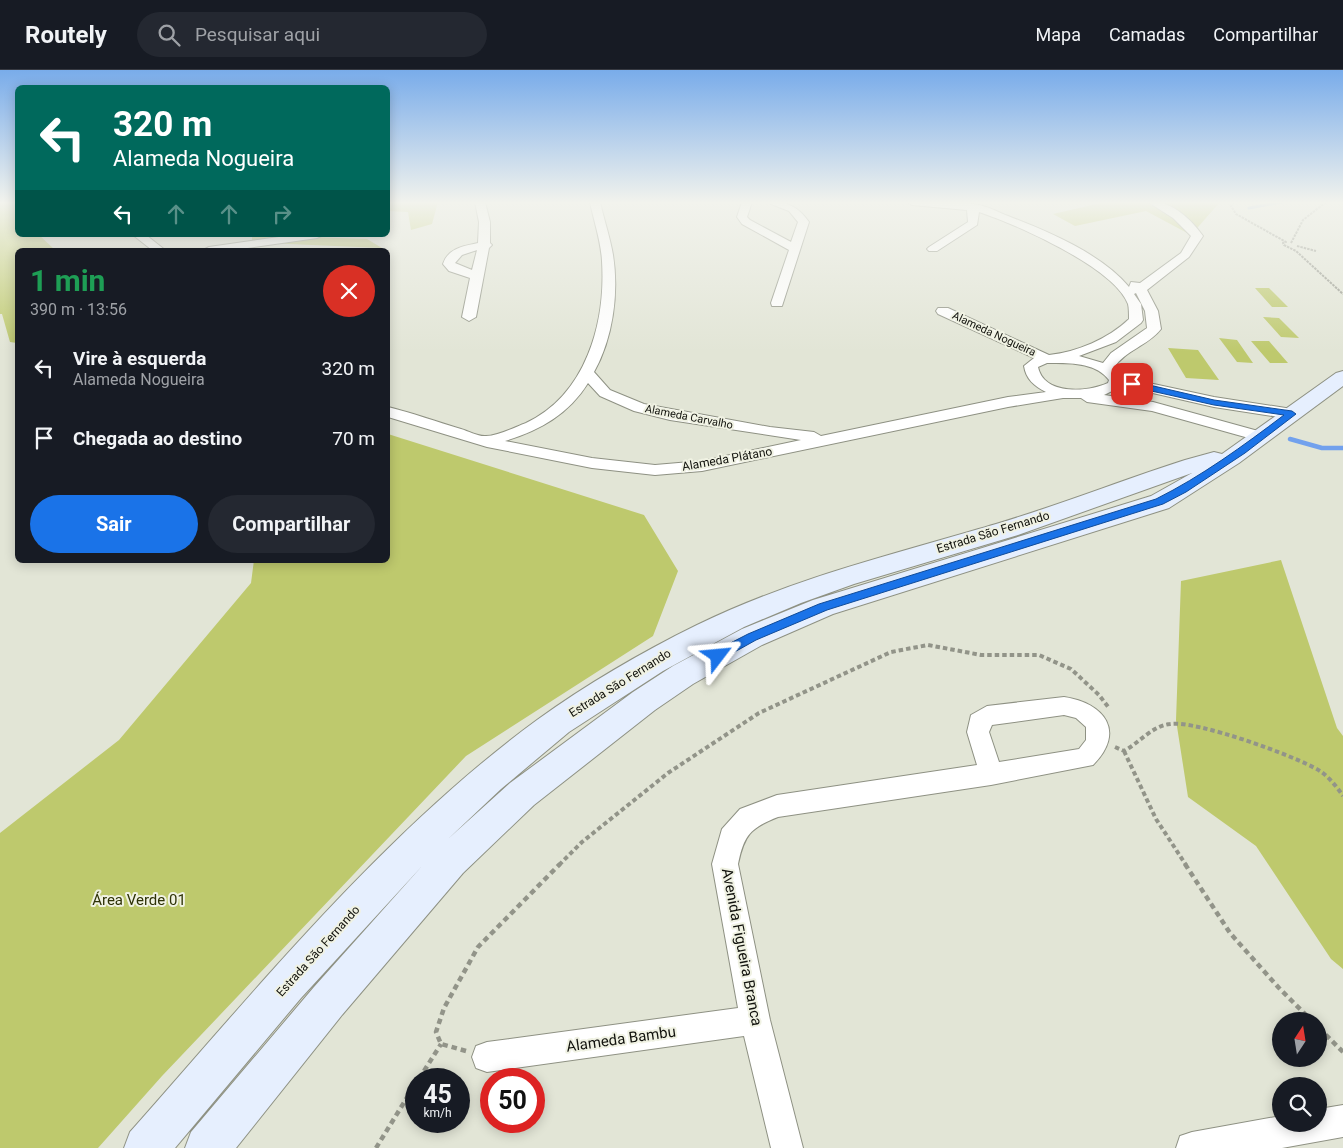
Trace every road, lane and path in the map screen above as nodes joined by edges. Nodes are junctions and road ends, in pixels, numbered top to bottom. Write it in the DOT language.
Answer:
graph roads {
  1 [pos="458,252"];
  2 [pos="484,252"];
  3 [pos="606,252"];
  4 [pos="794,252"];
  5 [pos="1075,252"];
  6 [pos="1090,252"];
  7 [pos="1187,252"];
  8 [pos="1298,252"];
  9 [pos="477,276"];
  10 [pos="1140,289"];
  11 [pos="1126,292"];
  12 [pos="1343,294"];
  13 [pos="777,303"];
  14 [pos="943,311"];
  15 [pos="469,317"];
  16 [pos="1050,358"];
  17 [pos="588,374"];
  18 [pos="1031,374"];
  19 [pos="1343,377"];
  20 [pos="1113,378"];
  21 [pos="575,392"];
  22 [pos="605,393"];
  23 [pos="1068,394"];
  24 [pos="1008,402"];
  25 [pos="1154,407"];
  26 [pos="390,413"];
  27 [pos="1292,414"];
  28 [pos="531,427"];
  29 [pos="770,432"];
  30 [pos="830,439"];
  31 [pos="487,442"];
  32 [pos="1253,444"];
  33 [pos="777,451"];
  34 [pos="536,452"];
  35 [pos="1099,736"];
  36 [pos="1124,751"];
  37 [pos="991,774"];
  38 [pos="1343,796"];
  39 [pos="1303,1012"];
  40 [pos="755,1020"];
  41 [pos="1328,1037"];
  42 [pos="440,1044"];
  43 [pos="1343,1052"];
  44 [pos="487,1057"];
  45 [pos="426,1068"];
  46 [pos="405,1101"];
  47 [pos="1343,1121"];
  48 [pos="146,1148"];
  49 [pos="207,1148"];
  50 [pos="376,1148"];
  51 [pos="787,1148"];
  52 [pos="1192,1148"];
  1 -- 9 [label="street"];
  2 -- 9 [label="street"];
  3 -- 17 [label="street"];
  4 -- 13 [label="street"];
  5 -- 11 [label="street"];
  6 -- 10 [label="street"];
  7 -- 10 [label="street"];
  8 -- 12 [label="path"];
  9 -- 15 [label="street"];
  10 -- 11 [label="street"];
  10 -- 20 [label="street"];
  11 -- 16 [label="street"];
  14 -- 16 [label="street, Alameda Nogueira"];
  16 -- 18 [label="street"];
  16 -- 20 [label="street, Alameda Nogueira"];
  17 -- 21 [label="street"];
  17 -- 22 [label="street, Alameda Carvalho"];
  18 -- 23 [label="street"];
  18 -- 24 [label="street"];
  19 -- 27 [label="main road, Estrada São Fernando"];
  20 -- 23 [label="street, Alameda Plátano"];
  20 -- 25 [label="street"];
  20 -- 27 [label="street"];
  21 -- 22 [label="street"];
  21 -- 28 [label="street"];
  22 -- 29 [label="street, Alameda Carvalho"];
  23 -- 24 [label="street, Alameda Plátano"];
  23 -- 25 [label="street"];
  24 -- 30 [label="street, Alameda Plátano"];
  25 -- 32 [label="street"];
  26 -- 31 [label="street, Alameda Plátano"];
  27 -- 32 [label="main road, Estrada São Fernando"];
  28 -- 31 [label="street"];
  28 -- 34 [label="street"];
  29 -- 30 [label="street, Alameda Carvalho"];
  29 -- 33 [label="street"];
  30 -- 33 [label="street, Alameda Plátano"];
  31 -- 34 [label="street, Alameda Plátano"];
  32 -- 48 [label="main road, Estrada São Fernando"];
  32 -- 49 [label="main road, Estrada São Fernando"];
  33 -- 34 [label="street, Alameda Plátano"];
  35 -- 36 [label="path"];
  35 -- 37 [label="street, Avenida Figueira Branca"];
  35 -- 37 [label="street"];
  35 -- 42 [label="path"];
  36 -- 38 [label="path"];
  36 -- 39 [label="path"];
  37 -- 40 [label="street, Avenida Figueira Branca"];
  40 -- 44 [label="street, Alameda Bambu"];
  40 -- 51 [label="street, Avenida Figueira Branca"];
  41 -- 43 [label="path"];
  42 -- 44 [label="path"];
  42 -- 45 [label="path"];
  46 -- 50 [label="path"];
  47 -- 52 [label="street"];
}
